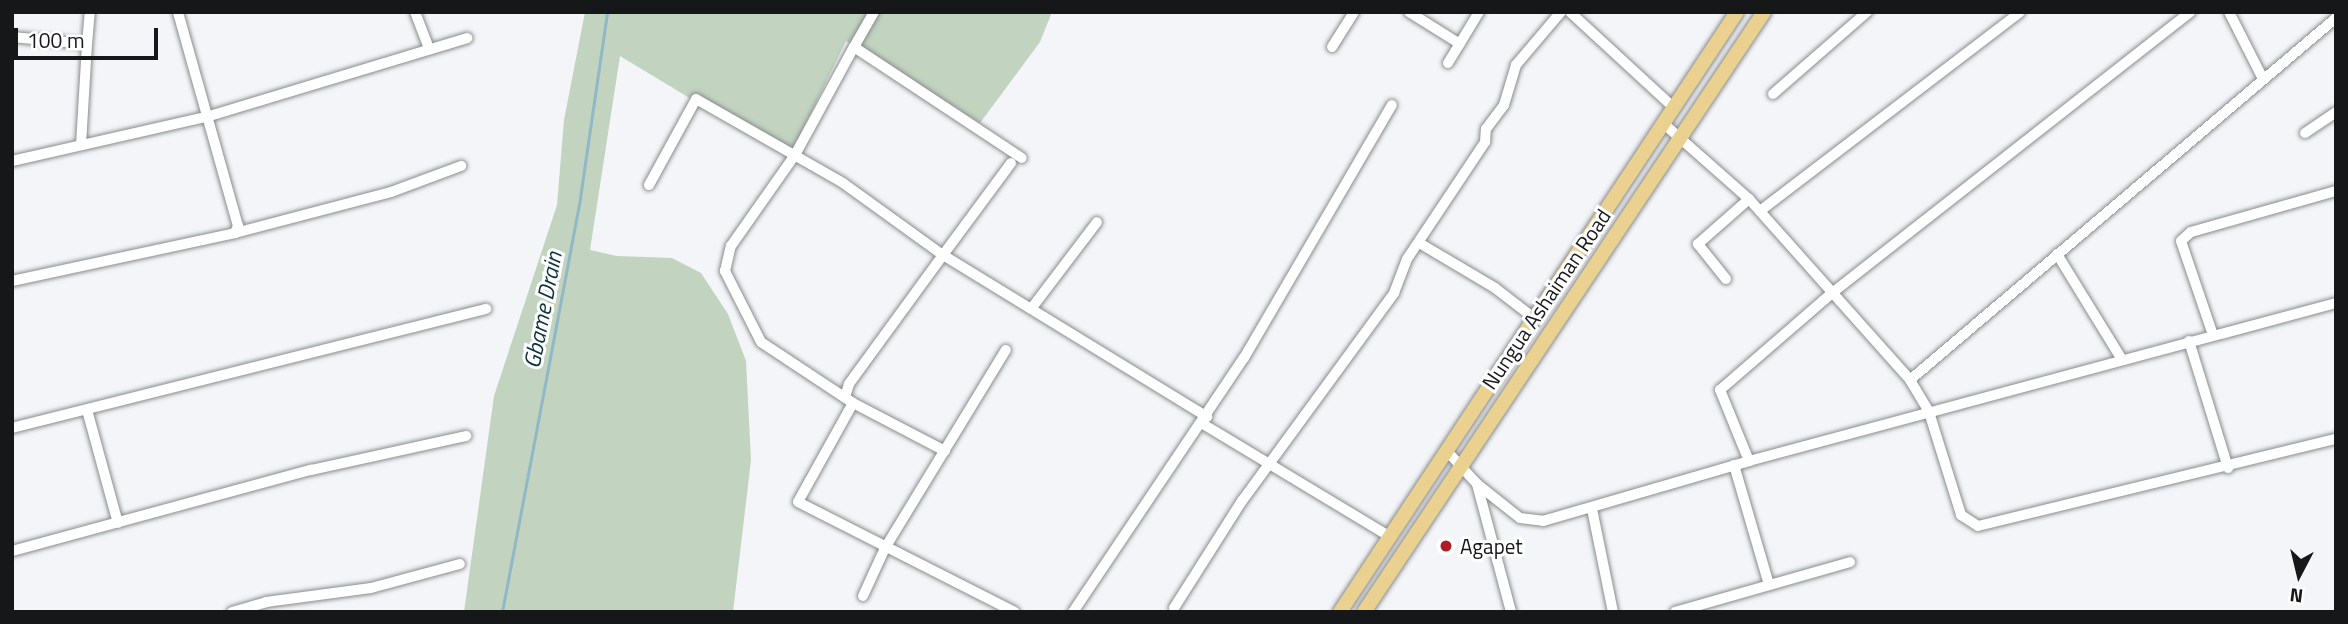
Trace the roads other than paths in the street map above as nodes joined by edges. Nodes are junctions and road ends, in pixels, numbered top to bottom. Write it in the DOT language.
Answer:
graph roads {
  1 [pos="90,12"];
  2 [pos="178,12"];
  3 [pos="415,12"];
  4 [pos="874,12"];
  5 [pos="1354,12"];
  6 [pos="1409,12"];
  7 [pos="1479,12"];
  8 [pos="1561,12"];
  9 [pos="1570,12"];
  10 [pos="1738,12"];
  11 [pos="1764,12"];
  12 [pos="1867,12"];
  13 [pos="2020,12"];
  14 [pos="2191,12"];
  15 [pos="2228,12"];
  16 [pos="2176,16"];
  17 [pos="2336,18"];
  18 [pos="12,37"];
  19 [pos="467,38"];
  20 [pos="87,44"];
  21 [pos="1460,44"];
  22 [pos="854,47"];
  23 [pos="1332,47"];
  24 [pos="429,49"];
  25 [pos="1448,63"];
  26 [pos="2263,79"];
  27 [pos="1773,94"];
  28 [pos="1392,105"];
  29 [pos="1674,107"];
  30 [pos="2336,111"];
  31 [pos="206,117"];
  32 [pos="1664,123"];
  33 [pos="2305,133"];
  34 [pos="1683,135"];
  35 [pos="81,144"];
  36 [pos="795,155"];
  37 [pos="1023,158"];
  38 [pos="12,161"];
  39 [pos="1011,163"];
  40 [pos="461,166"];
  41 [pos="649,185"];
  42 [pos="2336,191"];
  43 [pos="1749,199"];
  44 [pos="1760,211"];
  45 [pos="1097,222"];
  46 [pos="235,233"];
  47 [pos="1421,244"];
  48 [pos="2057,254"];
  49 [pos="943,256"];
  50 [pos="1726,279"];
  51 [pos="12,281"];
  52 [pos="1832,293"];
  53 [pos="2336,303"];
  54 [pos="486,309"];
  55 [pos="1031,310"];
  56 [pos="1534,318"];
  57 [pos="2213,335"];
  58 [pos="2189,341"];
  59 [pos="1006,350"];
  60 [pos="2121,358"];
  61 [pos="1910,380"];
  62 [pos="849,400"];
  63 [pos="87,410"];
  64 [pos="1929,412"];
  65 [pos="1205,420"];
  66 [pos="12,428"];
  67 [pos="466,436"];
  68 [pos="2336,439"];
  69 [pos="1446,450"];
  70 [pos="945,451"];
  71 [pos="1749,461"];
  72 [pos="1270,462"];
  73 [pos="1461,464"];
  74 [pos="1734,465"];
  75 [pos="2228,468"];
  76 [pos="1477,484"];
  77 [pos="1592,509"];
  78 [pos="118,523"];
  79 [pos="1389,536"];
  80 [pos="885,548"];
  81 [pos="12,551"];
  82 [pos="1850,562"];
  83 [pos="460,564"];
  84 [pos="1769,585"];
  85 [pos="863,596"];
  86 [pos="1174,608"];
  87 [pos="1510,611"];
  88 [pos="232,612"];
  89 [pos="1015,612"];
  90 [pos="1073,612"];
  91 [pos="1340,612"];
  92 [pos="1364,612"];
  93 [pos="1614,612"];
  94 [pos="1675,612"];
  1 -- 20 [label="street"];
  2 -- 31 [label="street"];
  3 -- 24 [label="street"];
  4 -- 22 [label="street"];
  5 -- 23 [label="street"];
  6 -- 21 [label="street"];
  7 -- 21 [label="street"];
  8 -- 47 [label="street"];
  9 -- 29 [label="street"];
  10 -- 29 [label="main road, Nungua Ashaiman Road"];
  11 -- 34 [label="main road, Nungua Ashaiman Road"];
  12 -- 27 [label="street"];
  13 -- 44 [label="street"];
  14 -- 16 [label="street"];
  15 -- 26 [label="street"];
  16 -- 52 [label="street"];
  17 -- 26 [label="street"];
  18 -- 20 [label="street"];
  19 -- 24 [label="street"];
  20 -- 35 [label="street"];
  21 -- 25 [label="street"];
  22 -- 36 [label="street"];
  22 -- 37 [label="street"];
  24 -- 31 [label="street"];
  26 -- 48 [label="street"];
  28 -- 65 [label="street"];
  29 -- 32 [label="main road, Nungua Ashaiman Road"];
  30 -- 33 [label="street"];
  31 -- 35 [label="street"];
  31 -- 46 [label="street"];
  32 -- 34 [label="street"];
  32 -- 56 [label="main road, Nungua Ashaiman Road"];
  34 -- 43 [label="street"];
  34 -- 73 [label="main road, Nungua Ashaiman Road"];
  35 -- 38 [label="street"];
  36 -- 41 [label="street"];
  36 -- 49 [label="street"];
  36 -- 62 [label="street"];
  39 -- 49 [label="street"];
  40 -- 46 [label="street"];
  42 -- 57 [label="street"];
  43 -- 44 [label="street"];
  43 -- 50 [label="street"];
  44 -- 52 [label="street"];
  45 -- 55 [label="street"];
  46 -- 51 [label="street"];
  47 -- 56 [label="street"];
  47 -- 72 [label="street"];
  48 -- 60 [label="street"];
  48 -- 61 [label="street"];
  49 -- 55 [label="street"];
  49 -- 62 [label="street"];
  52 -- 61 [label="street"];
  52 -- 71 [label="street"];
  53 -- 57 [label="street"];
  54 -- 63 [label="street"];
  55 -- 65 [label="street"];
  56 -- 69 [label="main road, Nungua Ashaiman Road"];
  57 -- 58 [label="street"];
  58 -- 60 [label="street"];
  58 -- 75 [label="street"];
  59 -- 70 [label="street"];
  60 -- 64 [label="street"];
  61 -- 64 [label="street"];
  62 -- 70 [label="street"];
  62 -- 80 [label="street"];
  63 -- 66 [label="street"];
  63 -- 78 [label="street"];
  64 -- 71 [label="street"];
  64 -- 75 [label="street"];
  65 -- 72 [label="street"];
  65 -- 90 [label="street"];
  67 -- 78 [label="street"];
  68 -- 75 [label="street"];
  69 -- 73 [label="street"];
  69 -- 79 [label="main road, Nungua Ashaiman Road"];
  70 -- 80 [label="street"];
  71 -- 74 [label="street"];
  72 -- 79 [label="street"];
  72 -- 86 [label="street"];
  73 -- 76 [label="street"];
  73 -- 92 [label="main road, Nungua Ashaiman Road"];
  74 -- 77 [label="street"];
  74 -- 84 [label="street"];
  76 -- 77 [label="street"];
  76 -- 87 [label="street"];
  77 -- 93 [label="street"];
  78 -- 81 [label="street"];
  79 -- 91 [label="main road, Nungua Ashaiman Road"];
  80 -- 85 [label="street"];
  80 -- 89 [label="street"];
  82 -- 84 [label="street"];
  83 -- 88 [label="street"];
  84 -- 94 [label="street"];
}
